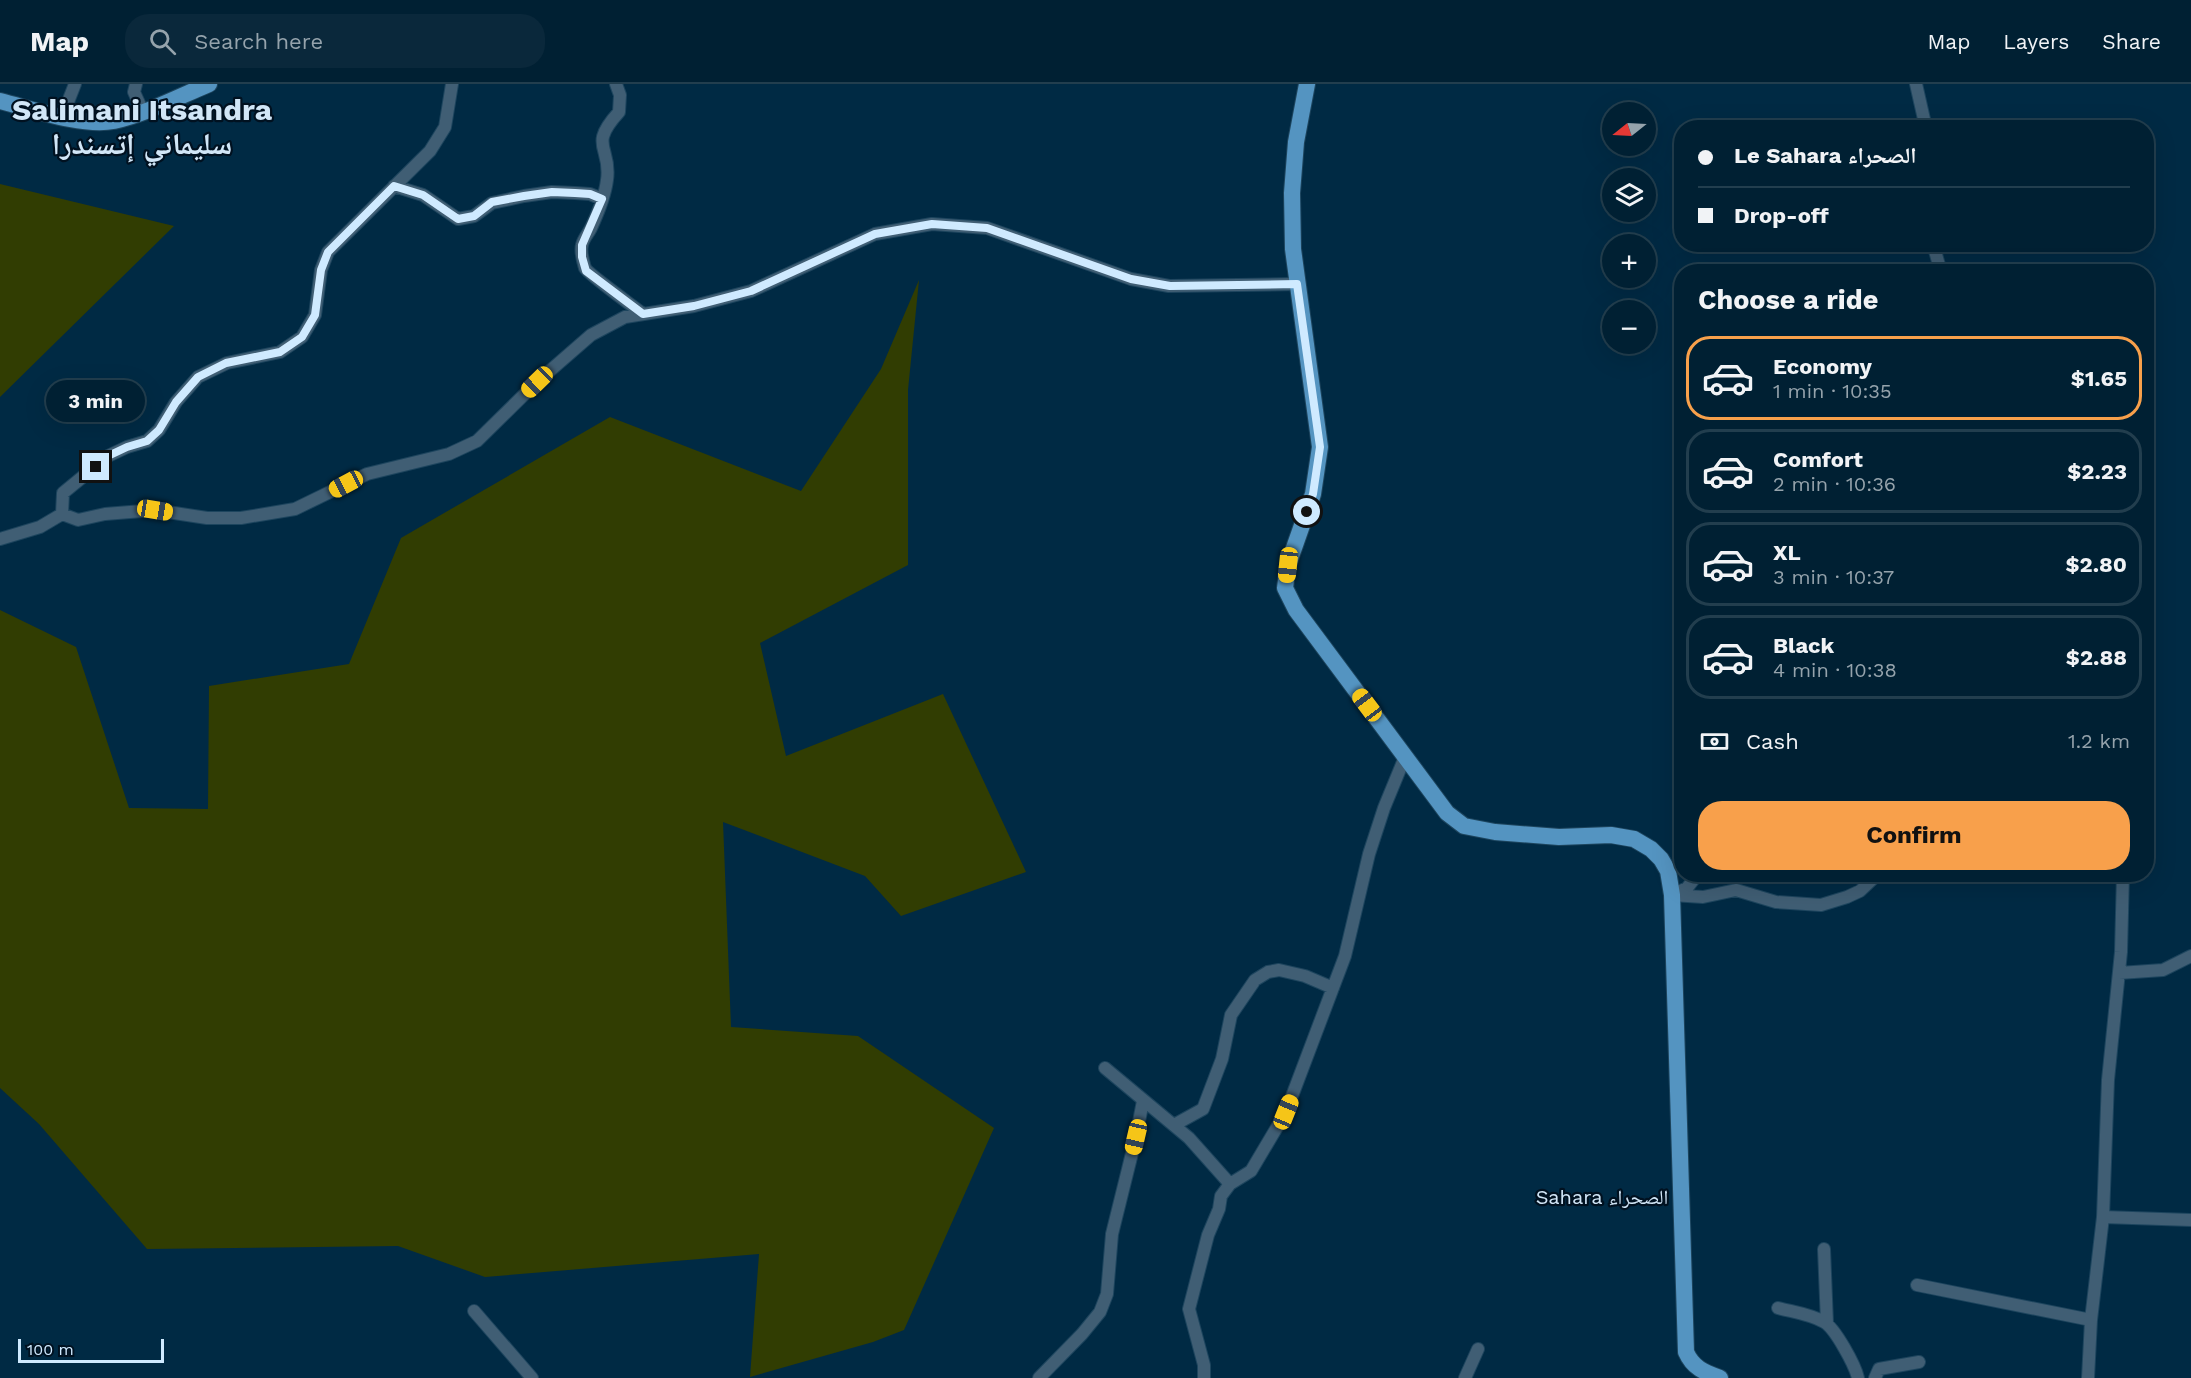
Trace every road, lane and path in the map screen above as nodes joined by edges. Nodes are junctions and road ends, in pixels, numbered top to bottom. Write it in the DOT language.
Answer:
graph roads {
  1 [pos="75,84"];
  2 [pos="136,84"];
  3 [pos="209,84"];
  4 [pos="452,84"];
  5 [pos="616,84"];
  6 [pos="1307,84"];
  7 [pos="1916,84"];
  8 [pos="0,101"];
  9 [pos="143,112"];
  10 [pos="62,117"];
  11 [pos="1924,120"];
  12 [pos="394,186"];
  13 [pos="602,199"];
  14 [pos="1297,284"];
  15 [pos="643,314"];
  16 [pos="62,514"];
  17 [pos="0,539"];
  18 [pos="1405,757"];
  19 [pos="1692,882"];
  20 [pos="1870,882"];
  21 [pos="2122,882"];
  22 [pos="1672,895"];
  23 [pos="2191,956"];
  24 [pos="2118,973"];
  25 [pos="1333,988"];
  26 [pos="1105,1068"];
  27 [pos="1143,1101"];
  28 [pos="1174,1125"];
  29 [pos="1230,1184"];
  30 [pos="2103,1217"];
  31 [pos="2191,1220"];
  32 [pos="1824,1249"];
  33 [pos="1917,1285"];
  34 [pos="1778,1308"];
  35 [pos="474,1311"];
  36 [pos="2091,1320"];
  37 [pos="1827,1323"];
  38 [pos="1478,1349"];
  39 [pos="1920,1362"];
  40 [pos="532,1378"];
  41 [pos="1039,1378"];
  42 [pos="1204,1378"];
  43 [pos="1465,1378"];
  44 [pos="1720,1378"];
  45 [pos="1858,1378"];
  46 [pos="1875,1378"];
  47 [pos="2088,1378"];
  1 -- 10 [label="street"];
  2 -- 9 [label="street"];
  3 -- 9 [label="main road"];
  4 -- 12 [label="street"];
  5 -- 13 [label="street"];
  6 -- 14 [label="main road"];
  7 -- 11 [label="street"];
  8 -- 10 [label="main road"];
  9 -- 10 [label="main road"];
  12 -- 13 [label="street"];
  12 -- 16 [label="street"];
  13 -- 15 [label="street"];
  14 -- 15 [label="street"];
  14 -- 18 [label="main road"];
  15 -- 16 [label="street"];
  16 -- 17 [label="street"];
  18 -- 22 [label="main road"];
  18 -- 25 [label="street"];
  19 -- 22 [label="street"];
  20 -- 22 [label="street"];
  21 -- 24 [label="street"];
  22 -- 44 [label="main road"];
  23 -- 24 [label="street"];
  24 -- 30 [label="street"];
  25 -- 28 [label="street"];
  25 -- 29 [label="street"];
  26 -- 27 [label="street"];
  27 -- 28 [label="street"];
  27 -- 41 [label="street"];
  28 -- 29 [label="street"];
  29 -- 42 [label="street"];
  30 -- 31 [label="street"];
  30 -- 36 [label="street"];
  32 -- 37 [label="street"];
  33 -- 36 [label="street"];
  34 -- 37 [label="street"];
  35 -- 40 [label="street"];
  36 -- 47 [label="street"];
  37 -- 45 [label="street"];
  38 -- 43 [label="street"];
  39 -- 46 [label="street"];
}
